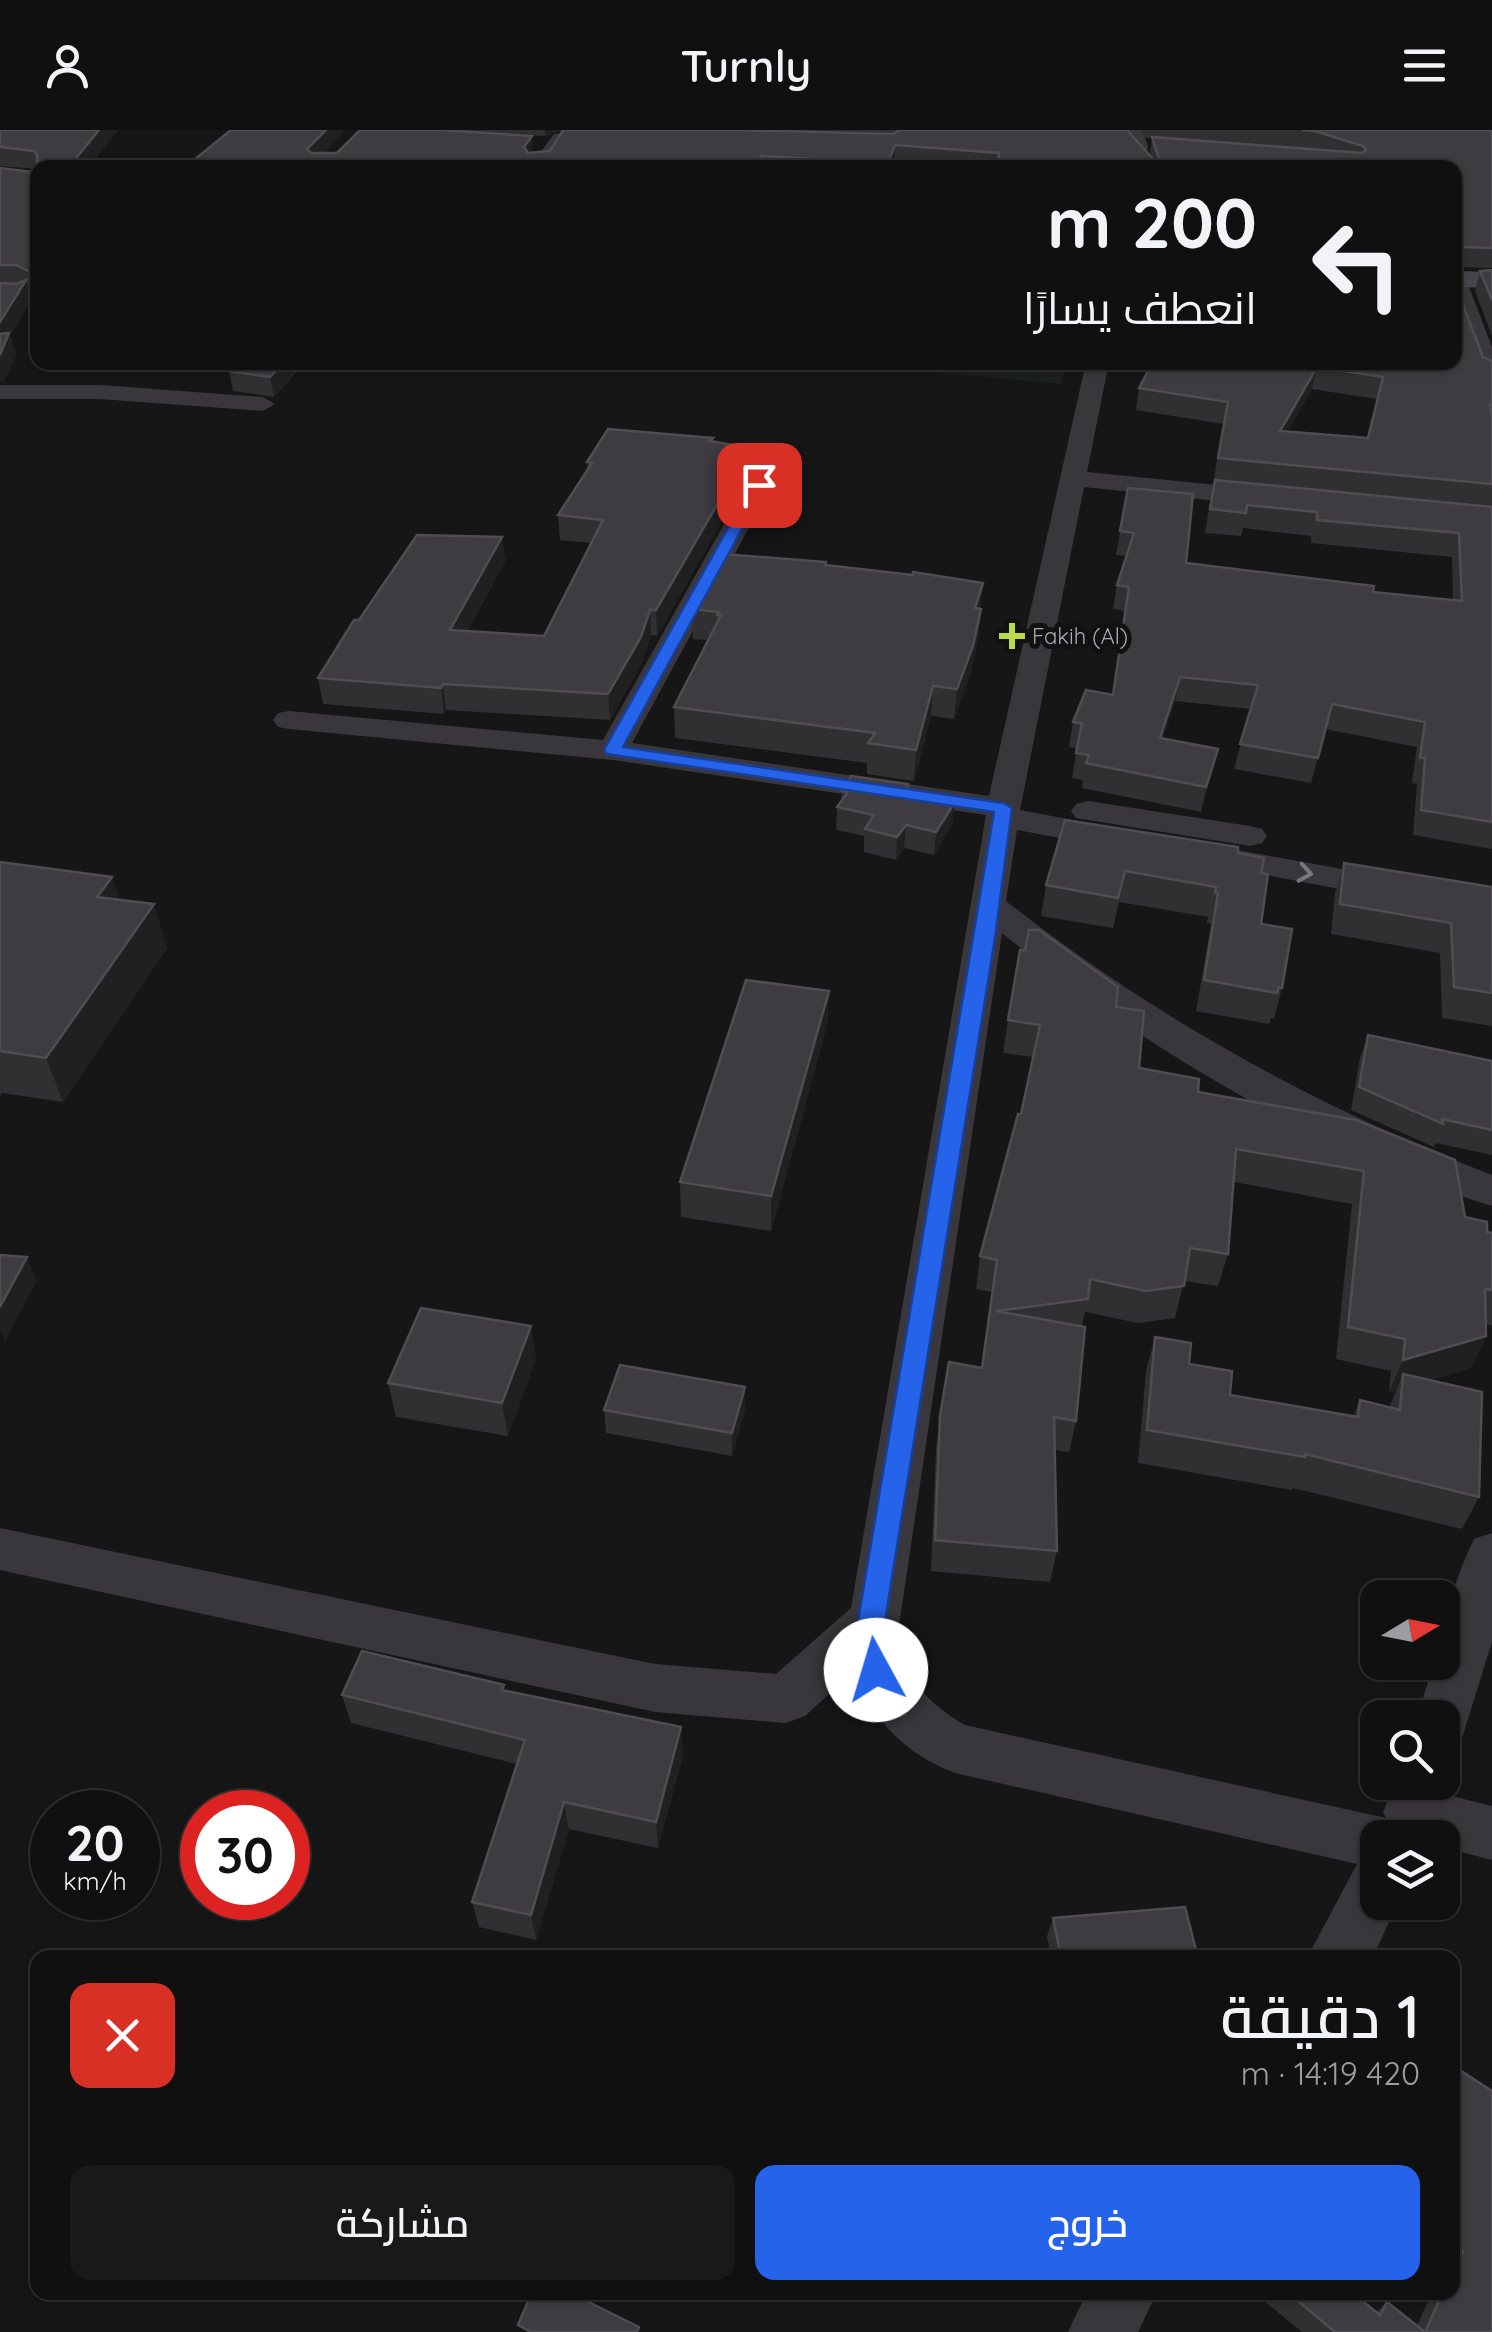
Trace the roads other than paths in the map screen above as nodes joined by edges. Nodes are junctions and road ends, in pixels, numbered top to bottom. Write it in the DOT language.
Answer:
graph roads {
  1 [pos="638,136"];
  2 [pos="539,160"];
  3 [pos="1462,279"];
  4 [pos="1492,280"];
  5 [pos="1462,298"];
  6 [pos="1096,370"];
  7 [pos="1492,377"];
  8 [pos="11,398"];
  9 [pos="263,404"];
  10 [pos="1073,478"];
  11 [pos="759,485"];
  12 [pos="1289,500"];
  13 [pos="289,720"];
  14 [pos="613,750"];
  15 [pos="1003,808"];
  16 [pos="1492,880"];
  17 [pos="990,906"];
  18 [pos="1492,907"];
  19 [pos="1492,1191"];
  20 [pos="0,1549"];
  21 [pos="1492,1554"];
  22 [pos="872,1621"];
  23 [pos="1449,1700"];
  24 [pos="1402,1818"];
  25 [pos="1492,1833"];
  26 [pos="1360,1920"];
  27 [pos="1342,1950"];
  28 [pos="1120,2300"];
  29 [pos="1102,2332"];
  1 -- 2 [label="street"];
  3 -- 4 [label="street"];
  5 -- 7 [label="street"];
  6 -- 10 [label="street"];
  8 -- 9 [label="street"];
  10 -- 12 [label="street"];
  10 -- 15 [label="street"];
  11 -- 14 [label="street"];
  13 -- 14 [label="street"];
  14 -- 15 [label="street"];
  15 -- 16 [label="street"];
  15 -- 17 [label="street"];
  15 -- 18 [label="street, one-way"];
  17 -- 19 [label="street"];
  17 -- 22 [label="street"];
  20 -- 22 [label="street"];
  21 -- 23 [label="street"];
  22 -- 24 [label="street"];
  24 -- 25 [label="street"];
  26 -- 27 [label="street"];
  28 -- 29 [label="street"];
}
